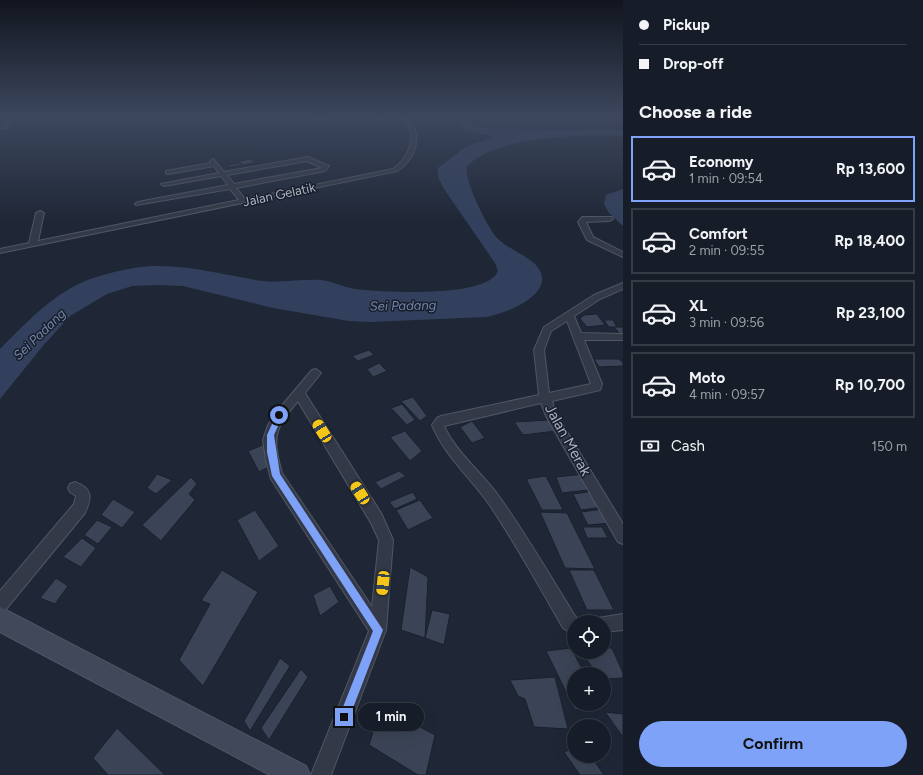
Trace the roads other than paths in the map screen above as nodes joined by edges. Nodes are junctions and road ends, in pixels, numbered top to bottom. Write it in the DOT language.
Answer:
graph roads {
  1 [pos="411,151"];
  2 [pos="168,172"];
  3 [pos="223,174"];
  4 [pos="164,184"];
  5 [pos="231,186"];
  6 [pos="243,201"];
  7 [pos="138,204"];
  8 [pos="40,213"];
  9 [pos="609,219"];
  10 [pos="33,244"];
  11 [pos="0,251"];
  12 [pos="623,255"];
  13 [pos="623,286"];
  14 [pos="570,315"];
  15 [pos="578,336"];
  16 [pos="623,337"];
  17 [pos="316,373"];
  18 [pos="300,394"];
  19 [pos="546,399"];
  20 [pos="75,488"];
  21 [pos="621,530"];
  22 [pos="0,603"];
  23 [pos="0,618"];
  24 [pos="567,620"];
  25 [pos="623,622"];
  26 [pos="611,623"];
  27 [pos="378,630"];
  28 [pos="297,775"];
  29 [pos="322,775"];
  1 -- 6 [label="street, Jalan Gelatik"];
  2 -- 3 [label="street"];
  3 -- 4 [label="street"];
  3 -- 5 [label="street"];
  3 -- 5 [label="street"];
  5 -- 6 [label="street"];
  5 -- 7 [label="street"];
  6 -- 10 [label="street, Jalan Gelatik"];
  8 -- 10 [label="street"];
  9 -- 12 [label="street"];
  10 -- 11 [label="street, Jalan Gelatik"];
  13 -- 14 [label="street, Jalan Merak"];
  14 -- 15 [label="street"];
  14 -- 19 [label="street, Jalan Merak"];
  15 -- 16 [label="street"];
  15 -- 19 [label="street"];
  17 -- 18 [label="street"];
  18 -- 27 [label="street"];
  18 -- 27 [label="street"];
  19 -- 21 [label="street, Jalan Merak"];
  19 -- 24 [label="street"];
  20 -- 22 [label="street"];
  23 -- 28 [label="main road"];
  25 -- 26 [label="street"];
  27 -- 29 [label="street"];
}
